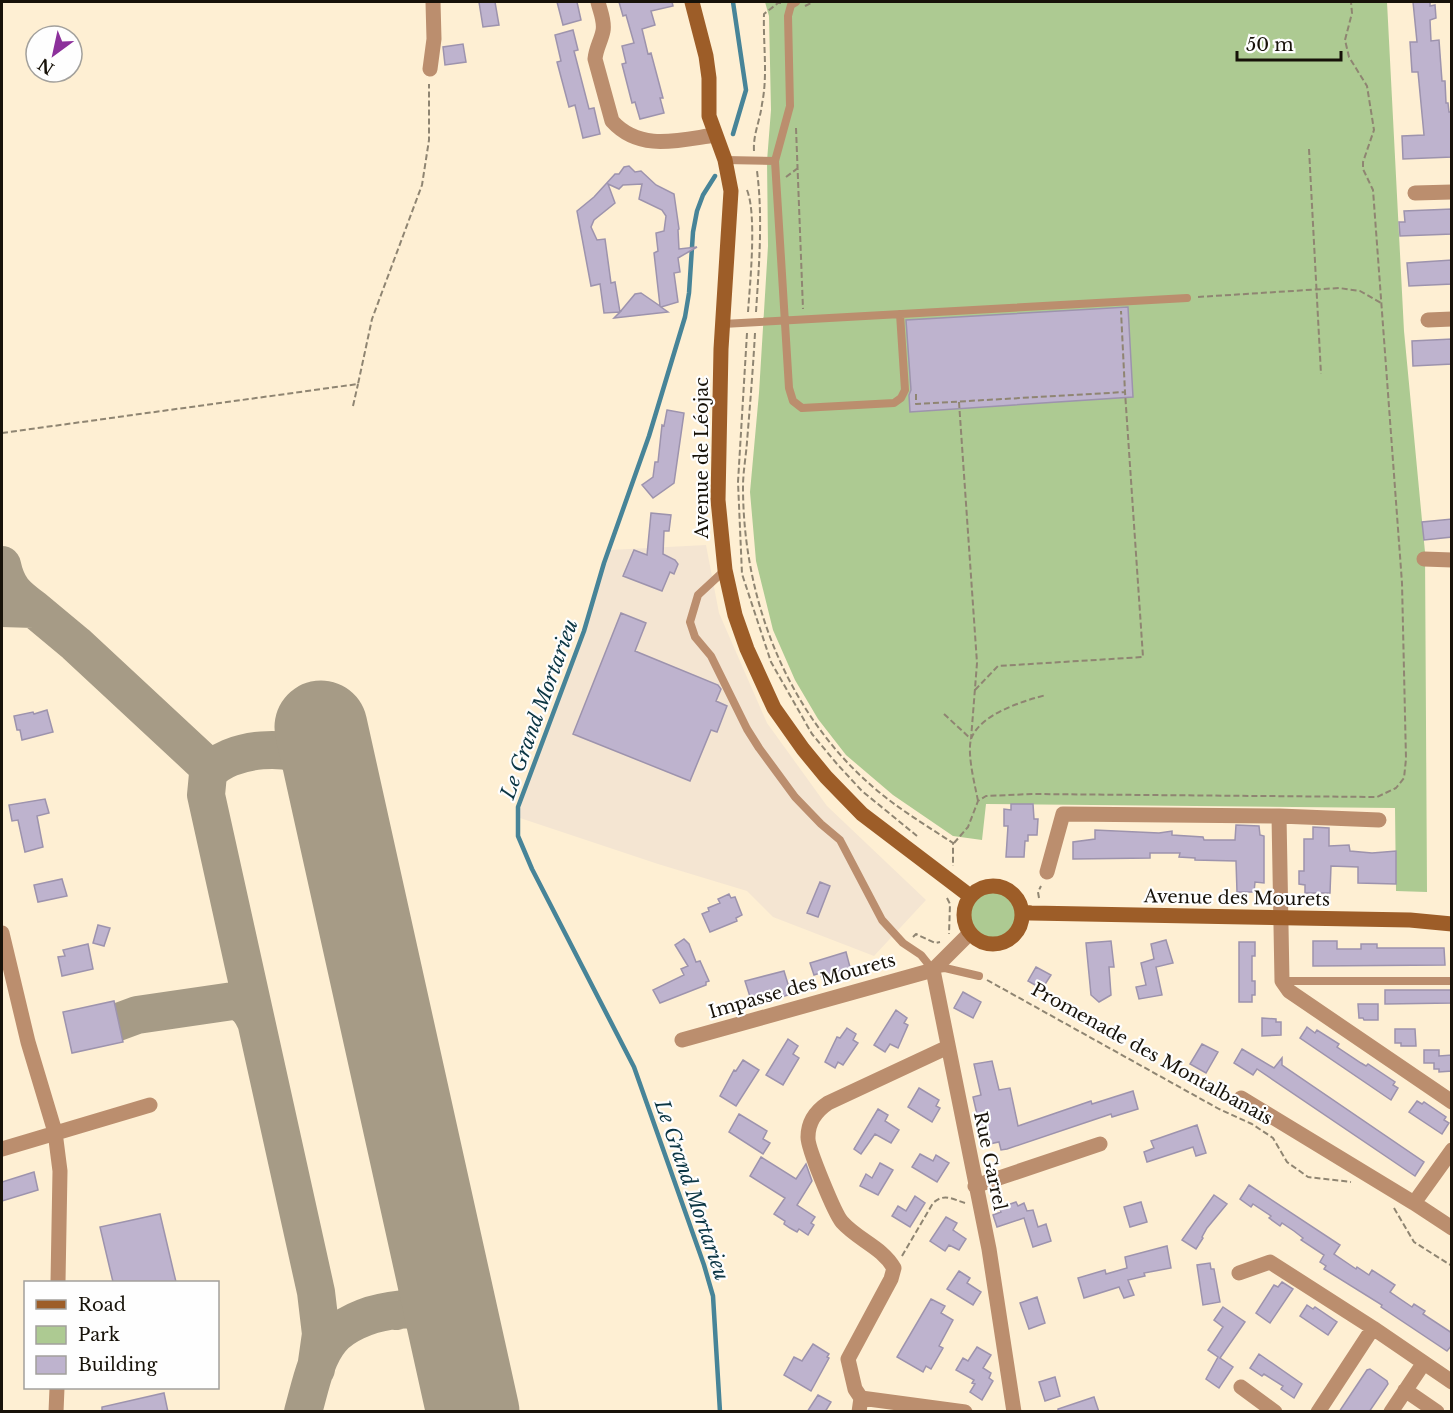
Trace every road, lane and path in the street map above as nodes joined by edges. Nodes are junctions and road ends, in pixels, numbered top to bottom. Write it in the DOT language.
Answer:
graph roads {
  1 [pos="433,2"];
  2 [pos="598,2"];
  3 [pos="692,2"];
  4 [pos="813,2"];
  5 [pos="1351,2"];
  6 [pos="797,4"];
  7 [pos="430,69"];
  8 [pos="796,124"];
  9 [pos="715,135"];
  10 [pos="1309,149"];
  11 [pos="725,160"];
  12 [pos="755,161"];
  13 [pos="775,161"];
  14 [pos="746,188"];
  15 [pos="1452,192"];
  16 [pos="1415,193"];
  17 [pos="1316,289"];
  18 [pos="1186,298"];
  19 [pos="1120,302"];
  20 [pos="1381,303"];
  21 [pos="900,314"];
  22 [pos="803,319"];
  23 [pos="1452,319"];
  24 [pos="785,320"];
  25 [pos="1428,320"];
  26 [pos="752,322"];
  27 [pos="723,324"];
  28 [pos="1321,374"];
  29 [pos="357,384"];
  30 [pos="1125,392"];
  31 [pos="915,393"];
  32 [pos="958,402"];
  33 [pos="353,406"];
  34 [pos="2,433"];
  35 [pos="1424,559"];
  36 [pos="1452,560"];
  37 [pos="725,570"];
  38 [pos="975,690"];
  39 [pos="1047,695"];
  40 [pos="944,714"];
  41 [pos="972,739"];
  42 [pos="978,801"];
  43 [pos="1279,816"];
  44 [pos="1379,820"];
  45 [pos="919,840"];
  46 [pos="953,843"];
  47 [pos="952,868"];
  48 [pos="1047,872"];
  49 [pos="970,896"];
  50 [pos="1023,912"];
  51 [pos="1282,919"];
  52 [pos="1452,924"];
  53 [pos="2,933"];
  54 [pos="970,933"];
  55 [pos="943,941"];
  56 [pos="903,943"];
  57 [pos="934,970"];
  58 [pos="979,976"];
  59 [pos="1282,981"];
  60 [pos="1450,981"];
  61 [pos="682,1040"];
  62 [pos="948,1047"];
  63 [pos="1241,1098"];
  64 [pos="1452,1102"];
  65 [pos="150,1105"];
  66 [pos="55,1132"];
  67 [pos="1100,1144"];
  68 [pos="2,1149"];
  69 [pos="1452,1149"];
  70 [pos="975,1186"];
  71 [pos="1358,1186"];
  72 [pos="1414,1203"];
  73 [pos="979,1204"];
  74 [pos="1392,1206"];
  75 [pos="1452,1228"];
  76 [pos="892,1264"];
  77 [pos="1452,1266"];
  78 [pos="1239,1273"];
  79 [pos="58,1281"];
  80 [pos="1373,1328"];
  81 [pos="1423,1364"];
  82 [pos="1452,1382"];
  83 [pos="1241,1387"];
  84 [pos="57,1389"];
  85 [pos="1406,1390"];
  86 [pos="860,1405"];
  87 [pos="56,1412"];
  88 [pos="965,1412"];
  89 [pos="1014,1412"];
  90 [pos="1275,1412"];
  91 [pos="1318,1412"];
  92 [pos="1391,1412"];
  93 [pos="1437,1412"];
  1 -- 7 [label="street"];
  2 -- 9 [label="street"];
  3 -- 9 [label="main road, Avenue de Léojac"];
  4 -- 6 [label="path"];
  5 -- 20 [label="path"];
  6 -- 12 [label="path"];
  6 -- 13 [label="lane"];
  7 -- 29 [label="path"];
  8 -- 22 [label="path"];
  9 -- 11 [label="main road, Avenue de Léojac"];
  10 -- 17 [label="path"];
  11 -- 12 [label="lane"];
  11 -- 27 [label="main road, Avenue de Léojac"];
  12 -- 13 [label="lane"];
  12 -- 26 [label="path"];
  13 -- 24 [label="lane"];
  14 -- 26 [label="path"];
  15 -- 16 [label="street"];
  17 -- 18 [label="path"];
  17 -- 20 [label="path"];
  17 -- 28 [label="path"];
  18 -- 19 [label="lane"];
  19 -- 21 [label="lane"];
  19 -- 30 [label="path"];
  20 -- 42 [label="path"];
  21 -- 22 [label="lane"];
  21 -- 24 [label="lane"];
  22 -- 24 [label="lane"];
  23 -- 25 [label="street"];
  24 -- 26 [label="lane"];
  26 -- 27 [label="lane"];
  26 -- 45 [label="path"];
  26 -- 46 [label="path"];
  27 -- 37 [label="main road, Avenue de Léojac"];
  29 -- 33 [label="path"];
  29 -- 34 [label="path"];
  30 -- 32 [label="path"];
  30 -- 38 [label="path"];
  31 -- 32 [label="path"];
  32 -- 38 [label="path"];
  35 -- 36 [label="street"];
  37 -- 49 [label="main road, Avenue de Léojac"];
  37 -- 56 [label="lane"];
  38 -- 41 [label="path"];
  39 -- 41 [label="path"];
  40 -- 41 [label="path"];
  41 -- 42 [label="path"];
  42 -- 46 [label="path"];
  43 -- 44 [label="street"];
  43 -- 48 [label="street"];
  43 -- 51 [label="street"];
  46 -- 47 [label="path"];
  49 -- 50 [label="main road"];
  49 -- 54 [label="main road"];
  50 -- 51 [label="main road, Avenue des Mourets"];
  50 -- 54 [label="main road"];
  51 -- 52 [label="main road, Avenue des Mourets"];
  51 -- 59 [label="street"];
  53 -- 66 [label="street"];
  54 -- 57 [label="street"];
  55 -- 56 [label="path"];
  56 -- 57 [label="lane"];
  57 -- 58 [label="lane"];
  57 -- 61 [label="street, Impasse des Mourets"];
  57 -- 62 [label="street, Rue Garrel"];
  58 -- 71 [label="path, Promenade des Montalbanais"];
  59 -- 60 [label="lane"];
  59 -- 64 [label="street"];
  62 -- 70 [label="street, Rue Garrel"];
  62 -- 76 [label="street"];
  63 -- 72 [label="street"];
  65 -- 66 [label="street"];
  66 -- 68 [label="street"];
  66 -- 79 [label="street"];
  67 -- 70 [label="street"];
  69 -- 72 [label="street"];
  70 -- 73 [label="street, Rue Garrel"];
  72 -- 75 [label="street"];
  73 -- 76 [label="path"];
  73 -- 89 [label="street, Rue Garrel"];
  74 -- 77 [label="path"];
  76 -- 86 [label="street"];
  78 -- 80 [label="street"];
  80 -- 81 [label="street"];
  80 -- 91 [label="street"];
  81 -- 82 [label="street"];
  81 -- 85 [label="street"];
  83 -- 90 [label="street"];
  84 -- 87 [label="street"];
  85 -- 92 [label="street"];
  85 -- 93 [label="street"];
  86 -- 88 [label="street"];
}
